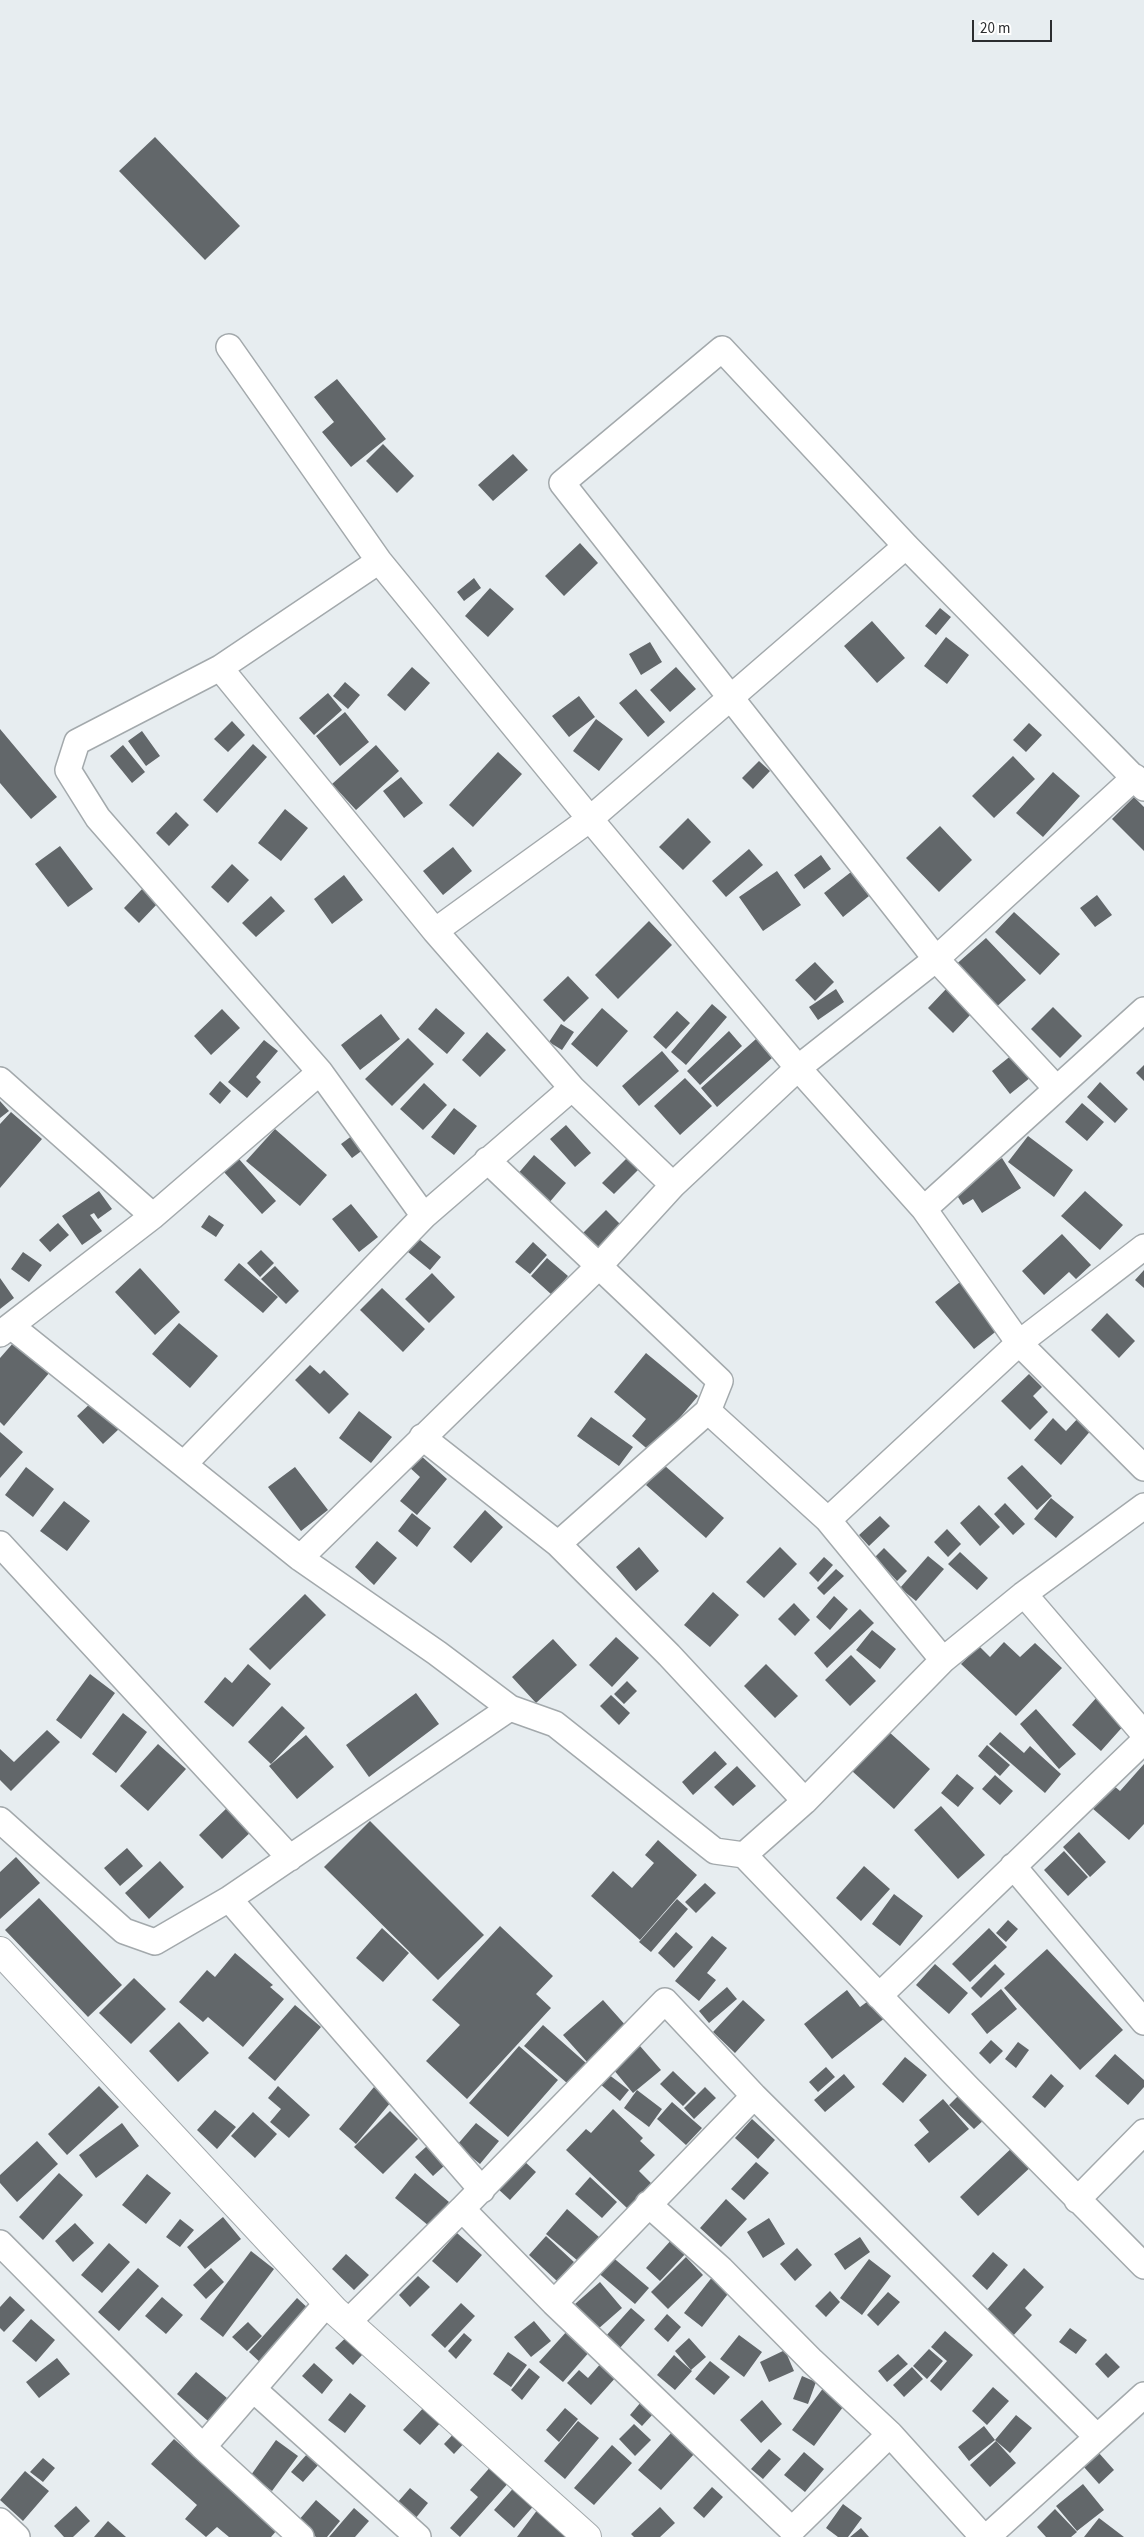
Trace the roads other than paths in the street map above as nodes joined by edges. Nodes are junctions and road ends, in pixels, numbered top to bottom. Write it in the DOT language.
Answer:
graph roads {
  1 [pos="229,348"];
  2 [pos="906,546"];
  3 [pos="379,561"];
  4 [pos="220,668"];
  5 [pos="732,697"];
  6 [pos="1139,783"];
  7 [pos="590,819"];
  8 [pos="435,931"];
  9 [pos="936,959"];
  10 [pos="1144,1010"];
  11 [pos="798,1068"];
  12 [pos="320,1072"];
  13 [pos="0,1080"];
  14 [pos="572,1088"];
  15 [pos="1056,1088"];
  16 [pos="487,1160"];
  17 [pos="674,1184"];
  18 [pos="924,1209"];
  19 [pos="153,1216"];
  20 [pos="424,1216"];
  21 [pos="1144,1247"];
  22 [pos="599,1266"];
  23 [pos="6,1330"];
  24 [pos="1019,1343"];
  25 [pos="708,1412"];
  26 [pos="422,1437"];
  27 [pos="184,1464"];
  28 [pos="1144,1468"];
  29 [pos="1144,1506"];
  30 [pos="828,1520"];
  31 [pos="0,1544"];
  32 [pos="558,1544"];
  33 [pos="300,1558"];
  34 [pos="1024,1594"];
  35 [pos="943,1660"];
  36 [pos="510,1708"];
  37 [pos="1144,1734"];
  38 [pos="1144,1741"];
  39 [pos="805,1801"];
  40 [pos="0,1820"];
  41 [pos="744,1855"];
  42 [pos="290,1858"];
  43 [pos="1013,1866"];
  44 [pos="229,1899"];
  45 [pos="0,1951"];
  46 [pos="879,1996"];
  47 [pos="1144,2022"];
  48 [pos="754,2096"];
  49 [pos="1144,2132"];
  50 [pos="482,2190"];
  51 [pos="1077,2200"];
  52 [pos="648,2204"];
  53 [pos="462,2209"];
  54 [pos="0,2243"];
  55 [pos="1144,2266"];
  56 [pos="327,2303"];
  57 [pos="554,2303"];
  58 [pos="348,2322"];
  59 [pos="253,2390"];
  60 [pos="1144,2395"];
  61 [pos="890,2434"];
  62 [pos="1096,2436"];
  63 [pos="203,2447"];
  64 [pos="0,2521"];
  65 [pos="17,2537"];
  66 [pos="301,2537"];
  67 [pos="418,2537"];
  68 [pos="587,2537"];
  69 [pos="985,2537"];
  1 -- 3 [label="street"];
  2 -- 5 [label="street"];
  2 -- 5 [label="street"];
  2 -- 6 [label="street"];
  3 -- 4 [label="street"];
  3 -- 7 [label="street"];
  4 -- 8 [label="street"];
  4 -- 12 [label="street"];
  5 -- 7 [label="street"];
  5 -- 9 [label="street"];
  6 -- 9 [label="street"];
  7 -- 8 [label="street"];
  7 -- 11 [label="street"];
  8 -- 14 [label="street"];
  9 -- 11 [label="street"];
  9 -- 15 [label="street"];
  10 -- 15 [label="street"];
  11 -- 17 [label="street"];
  11 -- 18 [label="street"];
  12 -- 19 [label="street"];
  12 -- 20 [label="street"];
  13 -- 19 [label="street"];
  14 -- 16 [label="street"];
  14 -- 17 [label="street"];
  15 -- 18 [label="street"];
  16 -- 20 [label="street"];
  16 -- 22 [label="street"];
  17 -- 22 [label="street"];
  18 -- 24 [label="street"];
  19 -- 23 [label="street"];
  20 -- 27 [label="street"];
  21 -- 24 [label="street"];
  22 -- 25 [label="street"];
  22 -- 26 [label="street"];
  23 -- 27 [label="street"];
  24 -- 28 [label="street"];
  24 -- 30 [label="street"];
  25 -- 30 [label="street"];
  25 -- 32 [label="street"];
  26 -- 32 [label="street"];
  26 -- 33 [label="street"];
  27 -- 33 [label="street"];
  29 -- 34 [label="street"];
  30 -- 35 [label="street"];
  31 -- 42 [label="street"];
  32 -- 39 [label="street"];
  33 -- 36 [label="street"];
  34 -- 35 [label="street"];
  34 -- 37 [label="street"];
  35 -- 39 [label="street"];
  36 -- 41 [label="street"];
  36 -- 42 [label="street"];
  38 -- 43 [label="street"];
  39 -- 41 [label="street"];
  40 -- 44 [label="street"];
  41 -- 46 [label="street"];
  42 -- 44 [label="street"];
  43 -- 46 [label="street"];
  43 -- 47 [label="street"];
  44 -- 50 [label="street"];
  45 -- 56 [label="street"];
  46 -- 51 [label="street"];
  48 -- 50 [label="street"];
  48 -- 52 [label="street"];
  48 -- 62 [label="street"];
  49 -- 51 [label="street"];
  50 -- 53 [label="street"];
  51 -- 55 [label="street"];
  52 -- 57 [label="street"];
  52 -- 61 [label="street"];
  53 -- 57 [label="street"];
  53 -- 58 [label="street"];
  54 -- 63 [label="street"];
  56 -- 58 [label="street"];
  56 -- 59 [label="street"];
  57 -- 61 [label="street"];
  58 -- 68 [label="street"];
  59 -- 63 [label="street"];
  59 -- 67 [label="street"];
  60 -- 62 [label="street"];
  61 -- 69 [label="street"];
  62 -- 69 [label="street"];
  63 -- 66 [label="street"];
  64 -- 65 [label="street"];
}
